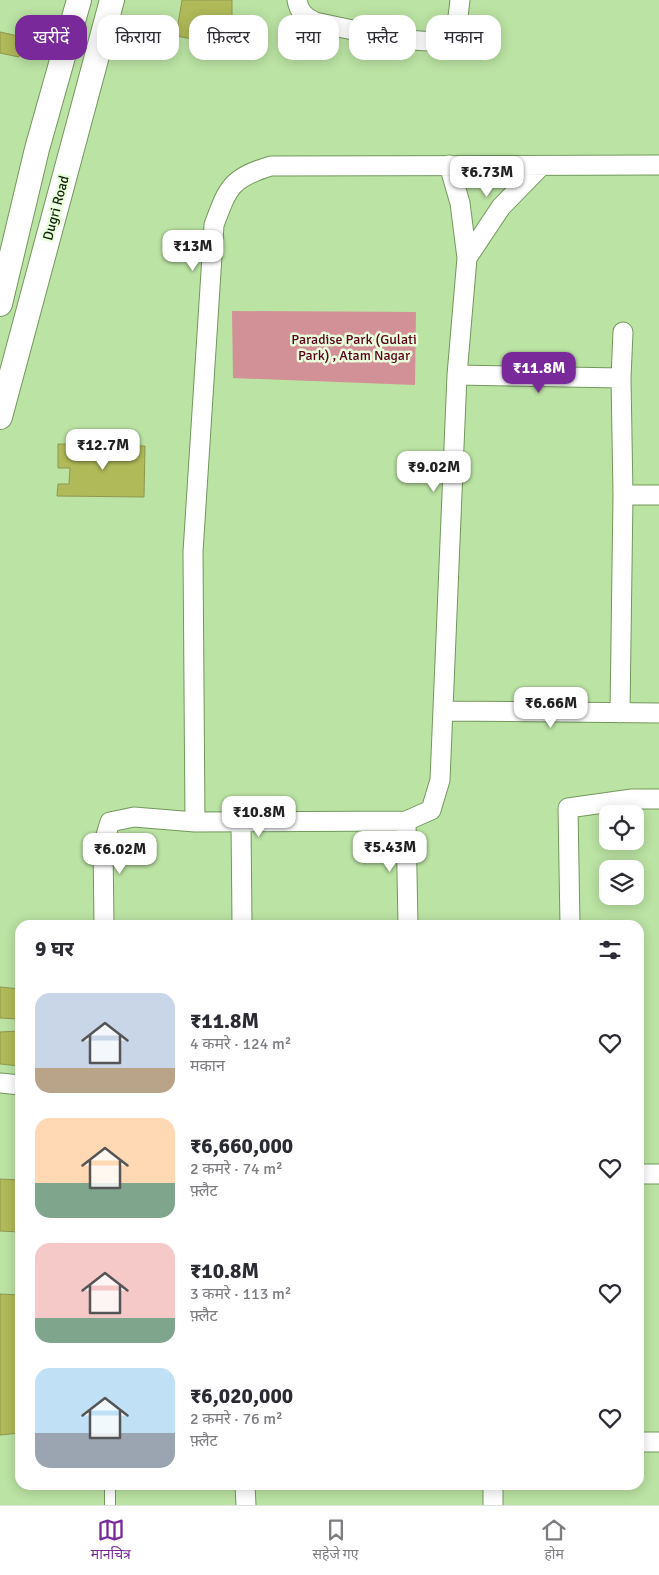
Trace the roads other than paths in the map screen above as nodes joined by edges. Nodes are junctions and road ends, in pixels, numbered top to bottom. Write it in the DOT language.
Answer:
graph roads {
  1 [pos="79,0"];
  2 [pos="112,0"];
  3 [pos="297,0"];
  4 [pos="460,0"];
  5 [pos="659,165"];
  6 [pos="449,166"];
  7 [pos="541,166"];
  8 [pos="467,258"];
  9 [pos="0,304"];
  10 [pos="623,332"];
  11 [pos="457,375"];
  12 [pos="621,378"];
  13 [pos="5,383"];
  14 [pos="0,417"];
  15 [pos="623,495"];
  16 [pos="659,495"];
  17 [pos="443,711"];
  18 [pos="659,712"];
  19 [pos="620,713"];
  20 [pos="659,799"];
  21 [pos="241,821"];
  22 [pos="406,821"];
  23 [pos="195,822"];
  24 [pos="104,920"];
  25 [pos="242,920"];
  26 [pos="408,920"];
  27 [pos="570,920"];
  28 [pos="0,1083"];
  29 [pos="15,1084"];
  30 [pos="644,1174"];
  31 [pos="659,1174"];
  32 [pos="644,1442"];
  33 [pos="659,1442"];
  34 [pos="110,1490"];
  35 [pos="245,1490"];
  36 [pos="493,1490"];
  37 [pos="110,1505"];
  38 [pos="246,1505"];
  39 [pos="493,1505"];
  1 -- 9 [label="street"];
  2 -- 13 [label="street, Dugri Road"];
  3 -- 4 [label="street"];
  5 -- 7 [label="street"];
  6 -- 7 [label="street"];
  6 -- 8 [label="street"];
  6 -- 23 [label="street"];
  7 -- 8 [label="street"];
  8 -- 11 [label="street"];
  10 -- 12 [label="street"];
  11 -- 12 [label="street"];
  11 -- 17 [label="street"];
  12 -- 15 [label="street"];
  13 -- 14 [label="street, Dugri Road"];
  15 -- 16 [label="street"];
  15 -- 19 [label="street"];
  17 -- 19 [label="street"];
  17 -- 22 [label="street"];
  18 -- 19 [label="street"];
  20 -- 27 [label="street"];
  21 -- 22 [label="street"];
  21 -- 23 [label="street"];
  21 -- 25 [label="street"];
  22 -- 26 [label="street"];
  23 -- 24 [label="street"];
  28 -- 29 [label="street"];
  30 -- 31 [label="street"];
  32 -- 33 [label="street"];
  34 -- 37 [label="lane"];
  35 -- 38 [label="street"];
  36 -- 39 [label="street"];
}
